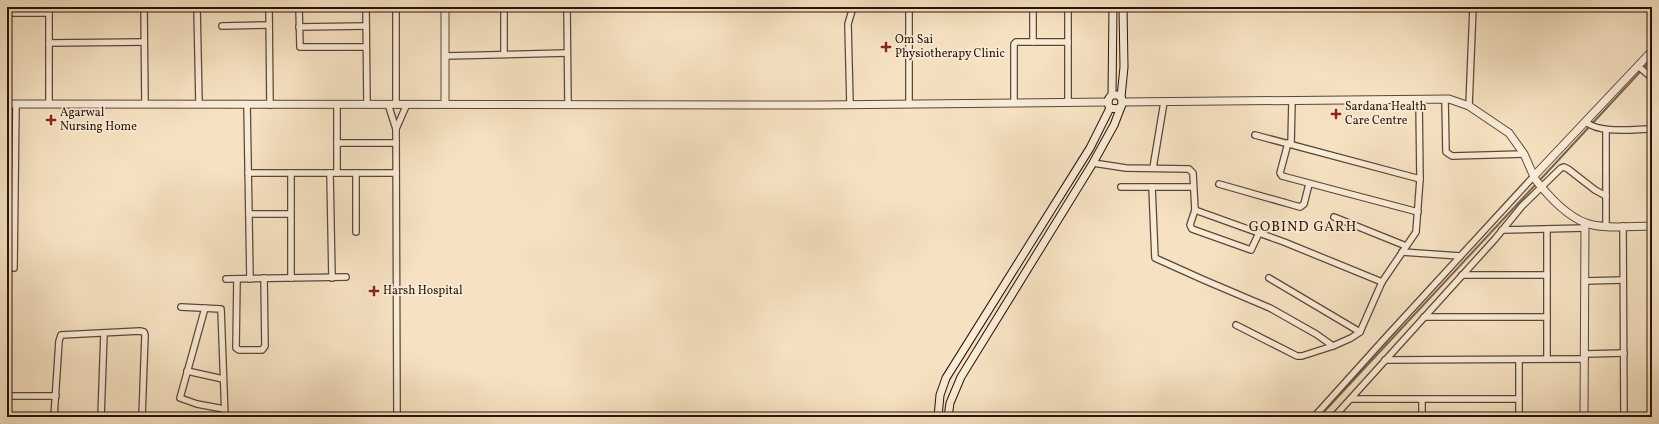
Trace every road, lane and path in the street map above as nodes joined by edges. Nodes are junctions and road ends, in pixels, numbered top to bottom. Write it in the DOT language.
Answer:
graph roads {
  1 [pos="144,7"];
  2 [pos="197,7"];
  3 [pos="269,7"];
  4 [pos="299,7"];
  5 [pos="366,7"];
  6 [pos="396,7"];
  7 [pos="445,7"];
  8 [pos="504,7"];
  9 [pos="567,7"];
  10 [pos="853,7"];
  11 [pos="909,7"];
  12 [pos="1033,7"];
  13 [pos="1068,7"];
  14 [pos="1112,7"];
  15 [pos="1123,7"];
  16 [pos="1473,7"];
  17 [pos="49,10"];
  18 [pos="7,13"];
  19 [pos="269,25"];
  20 [pos="222,26"];
  21 [pos="366,26"];
  22 [pos="299,27"];
  23 [pos="144,42"];
  24 [pos="1033,42"];
  25 [pos="1068,42"];
  26 [pos="49,44"];
  27 [pos="366,47"];
  28 [pos="1652,51"];
  29 [pos="568,53"];
  30 [pos="504,54"];
  31 [pos="445,56"];
  32 [pos="1641,69"];
  33 [pos="1652,78"];
  34 [pos="1112,96"];
  35 [pos="1445,99"];
  36 [pos="1419,100"];
  37 [pos="1292,101"];
  38 [pos="1121,102"];
  39 [pos="1164,102"];
  40 [pos="1014,103"];
  41 [pos="1068,103"];
  42 [pos="7,104"];
  43 [pos="16,104"];
  44 [pos="49,104"];
  45 [pos="145,104"];
  46 [pos="198,104"];
  47 [pos="247,104"];
  48 [pos="337,104"];
  49 [pos="367,104"];
  50 [pos="388,104"];
  51 [pos="396,104"];
  52 [pos="408,104"];
  53 [pos="445,104"];
  54 [pos="568,104"];
  55 [pos="850,104"];
  56 [pos="908,104"];
  57 [pos="270,105"];
  58 [pos="1109,105"];
  59 [pos="1469,106"];
  60 [pos="1589,125"];
  61 [pos="396,129"];
  62 [pos="1652,129"];
  63 [pos="1606,130"];
  64 [pos="1255,135"];
  65 [pos="337,143"];
  66 [pos="396,143"];
  67 [pos="1290,144"];
  68 [pos="1524,154"];
  69 [pos="1093,163"];
  70 [pos="1153,168"];
  71 [pos="248,173"];
  72 [pos="290,173"];
  73 [pos="334,173"];
  74 [pos="356,173"];
  75 [pos="396,173"];
  76 [pos="1420,179"];
  77 [pos="1537,182"];
  78 [pos="1219,184"];
  79 [pos="1309,184"];
  80 [pos="1121,186"];
  81 [pos="1152,187"];
  82 [pos="1193,188"];
  83 [pos="1606,196"];
  84 [pos="1195,210"];
  85 [pos="1418,212"];
  86 [pos="249,214"];
  87 [pos="290,214"];
  88 [pos="1334,217"];
  89 [pos="1585,225"];
  90 [pos="1606,226"];
  91 [pos="1623,226"];
  92 [pos="1652,226"];
  93 [pos="1547,229"];
  94 [pos="1502,230"];
  95 [pos="356,232"];
  96 [pos="1259,233"];
  97 [pos="1406,246"];
  98 [pos="1402,252"];
  99 [pos="1460,256"];
  100 [pos="14,268"];
  101 [pos="1462,275"];
  102 [pos="1547,275"];
  103 [pos="264,278"];
  104 [pos="291,278"];
  105 [pos="332,278"];
  106 [pos="346,278"];
  107 [pos="1269,278"];
  108 [pos="226,279"];
  109 [pos="236,279"];
  110 [pos="250,279"];
  111 [pos="1623,280"];
  112 [pos="1585,281"];
  113 [pos="1382,282"];
  114 [pos="181,307"];
  115 [pos="205,308"];
  116 [pos="1424,317"];
  117 [pos="1547,317"];
  118 [pos="1236,325"];
  119 [pos="1360,332"];
  120 [pos="104,333"];
  121 [pos="1333,346"];
  122 [pos="1624,353"];
  123 [pos="1585,356"];
  124 [pos="1385,360"];
  125 [pos="1519,360"];
  126 [pos="1547,360"];
  127 [pos="187,371"];
  128 [pos="223,379"];
  129 [pos="7,396"];
  130 [pos="56,396"];
  131 [pos="1351,399"];
  132 [pos="1519,399"];
  133 [pos="1422,400"];
  134 [pos="224,409"];
  135 [pos="54,417"];
  136 [pos="101,417"];
  137 [pos="142,417"];
  138 [pos="225,417"];
  139 [pos="397,417"];
  140 [pos="938,417"];
  141 [pos="948,417"];
  142 [pos="1314,417"];
  143 [pos="1334,417"];
  144 [pos="1422,417"];
  145 [pos="1519,417"];
  146 [pos="1584,417"];
  147 [pos="1624,417"];
  1 -- 23 [label="street"];
  2 -- 46 [label="street"];
  3 -- 19 [label="street"];
  4 -- 22 [label="street"];
  5 -- 21 [label="street"];
  6 -- 51 [label="street"];
  7 -- 31 [label="street"];
  8 -- 30 [label="street"];
  9 -- 29 [label="street"];
  10 -- 55 [label="street"];
  11 -- 56 [label="street"];
  12 -- 24 [label="street"];
  13 -- 25 [label="street"];
  14 -- 34 [label="street"];
  15 -- 38 [label="street"];
  16 -- 59 [label="street"];
  17 -- 18 [label="street"];
  17 -- 26 [label="street"];
  19 -- 20 [label="street"];
  19 -- 57 [label="street"];
  21 -- 22 [label="street"];
  21 -- 27 [label="street"];
  22 -- 27 [label="street"];
  23 -- 26 [label="street"];
  23 -- 45 [label="street"];
  24 -- 25 [label="street"];
  24 -- 40 [label="street"];
  25 -- 41 [label="street"];
  26 -- 44 [label="street"];
  27 -- 49 [label="street"];
  28 -- 32 [label="street"];
  29 -- 30 [label="street"];
  29 -- 54 [label="street"];
  30 -- 31 [label="street"];
  31 -- 53 [label="street"];
  32 -- 33 [label="street"];
  32 -- 60 [label="street"];
  34 -- 38 [label="street"];
  34 -- 58 [label="street"];
  35 -- 36 [label="street"];
  35 -- 59 [label="street"];
  35 -- 68 [label="street"];
  36 -- 37 [label="street"];
  36 -- 76 [label="street"];
  37 -- 39 [label="street"];
  37 -- 67 [label="street"];
  38 -- 39 [label="street"];
  38 -- 58 [label="street"];
  38 -- 69 [label="street"];
  39 -- 70 [label="street"];
  40 -- 41 [label="street"];
  40 -- 56 [label="street"];
  41 -- 58 [label="street"];
  42 -- 43 [label="street"];
  43 -- 44 [label="street"];
  43 -- 100 [label="street"];
  44 -- 45 [label="street"];
  45 -- 46 [label="street"];
  46 -- 47 [label="street"];
  47 -- 57 [label="street"];
  47 -- 71 [label="street"];
  48 -- 49 [label="street"];
  48 -- 57 [label="street"];
  48 -- 65 [label="street"];
  49 -- 50 [label="street"];
  50 -- 51 [label="street"];
  50 -- 61 [label="street"];
  51 -- 52 [label="street"];
  52 -- 53 [label="street"];
  52 -- 61 [label="street"];
  53 -- 54 [label="street"];
  54 -- 55 [label="street"];
  55 -- 56 [label="street"];
  58 -- 140 [label="street"];
  59 -- 68 [label="street"];
  60 -- 63 [label="street"];
  60 -- 77 [label="street"];
  61 -- 66 [label="street"];
  62 -- 63 [label="street"];
  63 -- 83 [label="street"];
  64 -- 67 [label="street"];
  65 -- 66 [label="street"];
  65 -- 73 [label="street"];
  66 -- 75 [label="street"];
  67 -- 76 [label="street"];
  67 -- 79 [label="street"];
  68 -- 77 [label="street"];
  69 -- 70 [label="street"];
  69 -- 141 [label="street"];
  70 -- 82 [label="street"];
  71 -- 72 [label="street"];
  71 -- 86 [label="street"];
  72 -- 73 [label="street"];
  72 -- 87 [label="street"];
  73 -- 74 [label="street"];
  73 -- 105 [label="street"];
  74 -- 75 [label="street"];
  74 -- 95 [label="street"];
  75 -- 139 [label="street"];
  76 -- 85 [label="street"];
  77 -- 83 [label="street"];
  77 -- 89 [label="street"];
  77 -- 94 [label="street"];
  77 -- 99 [label="street"];
  78 -- 79 [label="street"];
  79 -- 85 [label="street"];
  80 -- 81 [label="street"];
  81 -- 82 [label="street"];
  81 -- 121 [label="street"];
  82 -- 84 [label="street"];
  83 -- 90 [label="street"];
  84 -- 96 [label="street"];
  84 -- 96 [label="street"];
  85 -- 97 [label="street"];
  86 -- 87 [label="street"];
  86 -- 110 [label="street"];
  87 -- 104 [label="street"];
  88 -- 97 [label="street"];
  89 -- 90 [label="street"];
  89 -- 93 [label="street"];
  89 -- 112 [label="street"];
  90 -- 91 [label="street"];
  91 -- 92 [label="street"];
  91 -- 111 [label="street"];
  93 -- 94 [label="street"];
  93 -- 102 [label="street"];
  94 -- 101 [label="street"];
  96 -- 113 [label="street"];
  97 -- 98 [label="street"];
  98 -- 99 [label="street"];
  98 -- 113 [label="street"];
  99 -- 142 [label="street"];
  101 -- 102 [label="street"];
  101 -- 116 [label="street"];
  102 -- 117 [label="street"];
  103 -- 104 [label="street"];
  103 -- 109 [label="street"];
  103 -- 110 [label="street"];
  104 -- 105 [label="street"];
  105 -- 106 [label="street"];
  107 -- 119 [label="street"];
  108 -- 109 [label="street"];
  109 -- 110 [label="street"];
  111 -- 112 [label="street"];
  111 -- 122 [label="street"];
  112 -- 123 [label="street"];
  113 -- 119 [label="street"];
  114 -- 115 [label="street"];
  115 -- 127 [label="street"];
  115 -- 128 [label="street"];
  116 -- 117 [label="street"];
  116 -- 124 [label="street"];
  117 -- 126 [label="street"];
  118 -- 121 [label="street"];
  119 -- 121 [label="street"];
  120 -- 130 [label="street"];
  120 -- 136 [label="street"];
  120 -- 137 [label="street"];
  122 -- 123 [label="street"];
  122 -- 147 [label="street"];
  123 -- 126 [label="street"];
  123 -- 146 [label="street"];
  124 -- 125 [label="street"];
  124 -- 131 [label="street"];
  125 -- 126 [label="street"];
  125 -- 132 [label="street"];
  127 -- 128 [label="street"];
  127 -- 134 [label="street"];
  128 -- 134 [label="street"];
  129 -- 130 [label="street"];
  130 -- 135 [label="street"];
  131 -- 133 [label="street"];
  131 -- 143 [label="street"];
  132 -- 133 [label="street"];
  132 -- 145 [label="street"];
  133 -- 144 [label="street"];
  134 -- 138 [label="street"];
}
